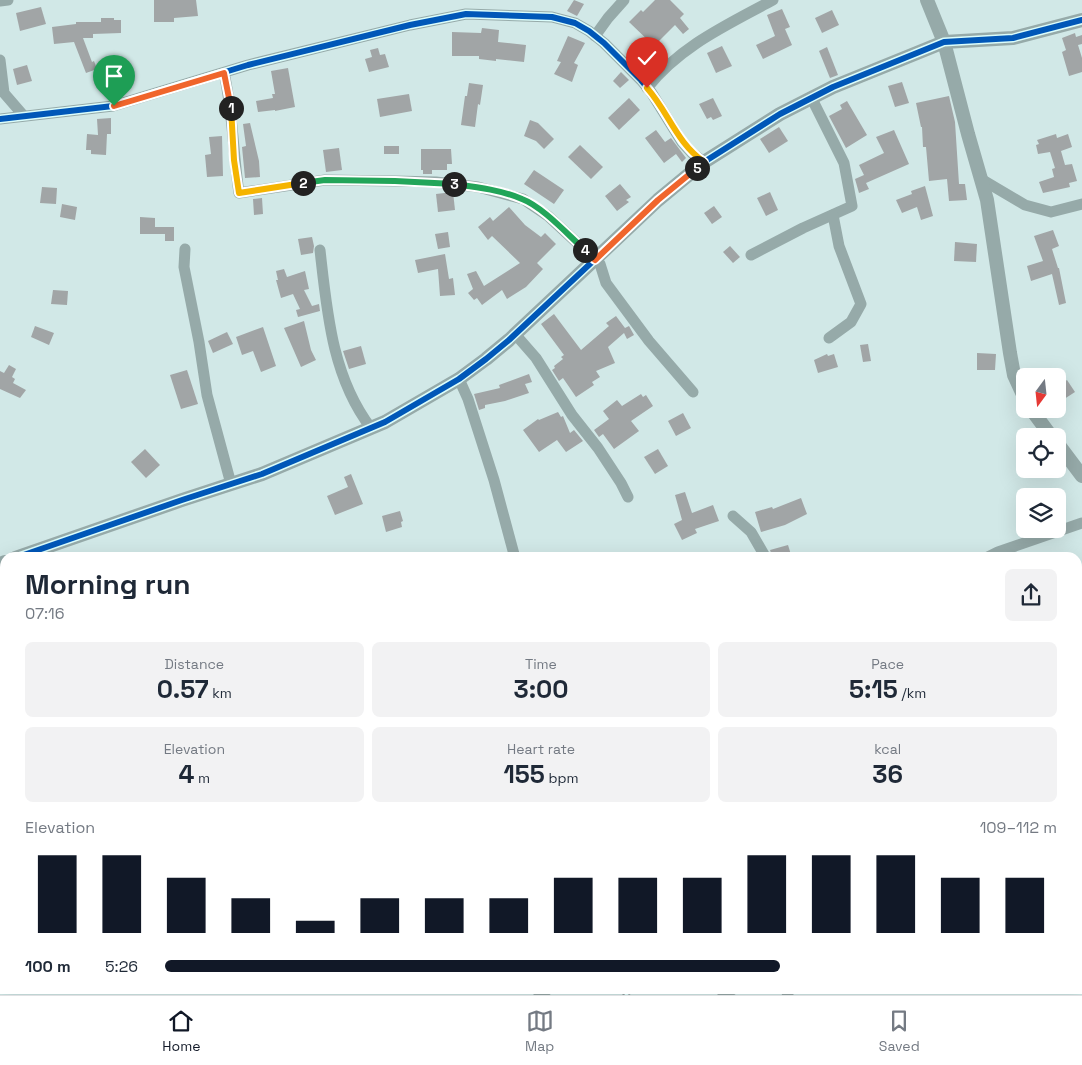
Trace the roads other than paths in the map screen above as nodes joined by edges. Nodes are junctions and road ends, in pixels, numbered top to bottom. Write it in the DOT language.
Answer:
graph roads {
  1 [pos="8,0"];
  2 [pos="624,0"];
  3 [pos="773,0"];
  4 [pos="927,0"];
  5 [pos="0,1"];
  6 [pos="1082,20"];
  7 [pos="595,36"];
  8 [pos="944,42"];
  9 [pos="0,60"];
  10 [pos="224,73"];
  11 [pos="647,88"];
  12 [pos="810,97"];
  13 [pos="23,116"];
  14 [pos="0,119"];
  15 [pos="704,162"];
  16 [pos="981,179"];
  17 [pos="1082,204"];
  18 [pos="833,215"];
  19 [pos="185,249"];
  20 [pos="320,250"];
  21 [pos="751,255"];
  22 [pos="595,260"];
  23 [pos="515,334"];
  24 [pos="829,338"];
  25 [pos="459,379"];
  26 [pos="1016,379"];
  27 [pos="694,392"];
  28 [pos="370,428"];
  29 [pos="1066,455"];
  30 [pos="1082,476"];
  31 [pos="231,484"];
  32 [pos="628,497"];
  33 [pos="733,516"];
  34 [pos="1082,523"];
  35 [pos="33,552"];
  36 [pos="514,552"];
  37 [pos="763,552"];
  38 [pos="998,552"];
  1 -- 5 [label="street"];
  2 -- 7 [label="street"];
  3 -- 11 [label="street"];
  4 -- 8 [label="street"];
  6 -- 8 [label="street"];
  7 -- 10 [label="street"];
  7 -- 11 [label="street"];
  8 -- 12 [label="street"];
  8 -- 16 [label="street"];
  9 -- 13 [label="street"];
  10 -- 13 [label="street"];
  10 -- 22 [label="street"];
  11 -- 15 [label="street"];
  12 -- 15 [label="street"];
  12 -- 18 [label="street"];
  13 -- 14 [label="street"];
  15 -- 22 [label="street"];
  16 -- 17 [label="street"];
  16 -- 26 [label="street"];
  18 -- 21 [label="street"];
  18 -- 24 [label="street"];
  19 -- 31 [label="street"];
  20 -- 28 [label="street"];
  22 -- 23 [label="street"];
  22 -- 27 [label="street"];
  23 -- 25 [label="street"];
  23 -- 32 [label="street"];
  25 -- 28 [label="street"];
  25 -- 36 [label="street"];
  28 -- 31 [label="street"];
  29 -- 30 [label="street"];
  31 -- 35 [label="street"];
  33 -- 37 [label="street"];
  34 -- 38 [label="street"];
}
